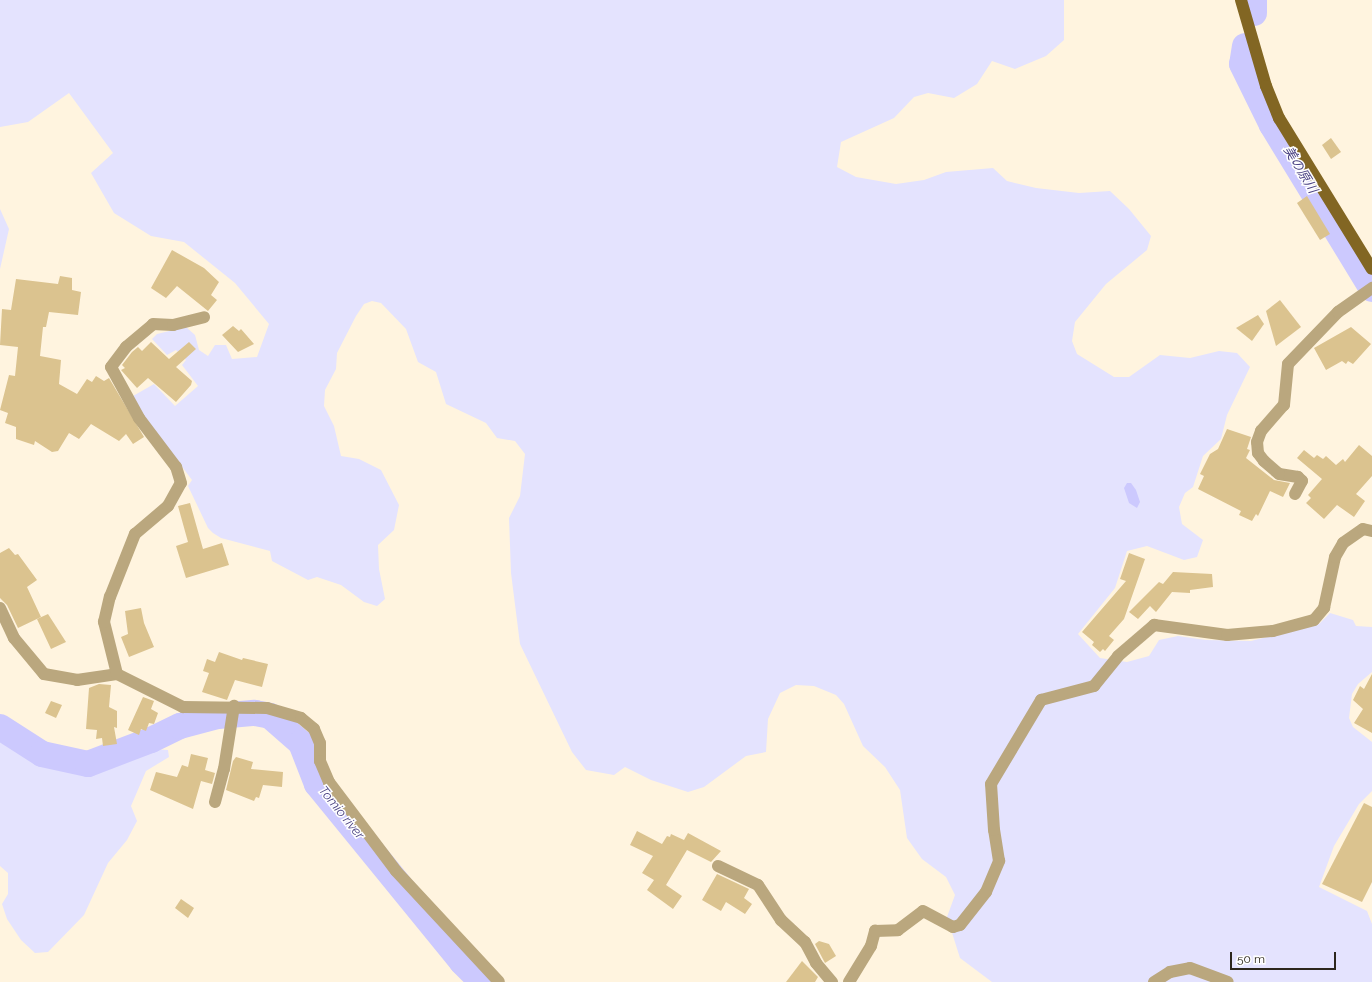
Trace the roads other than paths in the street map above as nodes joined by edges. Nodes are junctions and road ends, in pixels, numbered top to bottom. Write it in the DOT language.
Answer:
graph roads {
  1 [pos="1240,0"];
  2 [pos="1372,269"];
  3 [pos="1372,288"];
  4 [pos="204,317"];
  5 [pos="1295,494"];
  6 [pos="1372,531"];
  7 [pos="0,608"];
  8 [pos="117,674"];
  9 [pos="234,706"];
  10 [pos="215,802"];
  11 [pos="718,866"];
  12 [pos="499,982"];
  13 [pos="832,982"];
  14 [pos="849,982"];
  15 [pos="1154,982"];
  16 [pos="1228,982"];
  1 -- 2 [label="main road"];
  3 -- 5 [label="street"];
  4 -- 8 [label="street"];
  6 -- 14 [label="street"];
  7 -- 8 [label="street"];
  8 -- 9 [label="street"];
  9 -- 10 [label="street"];
  9 -- 12 [label="street"];
  11 -- 13 [label="street"];
  15 -- 16 [label="street"];
}
